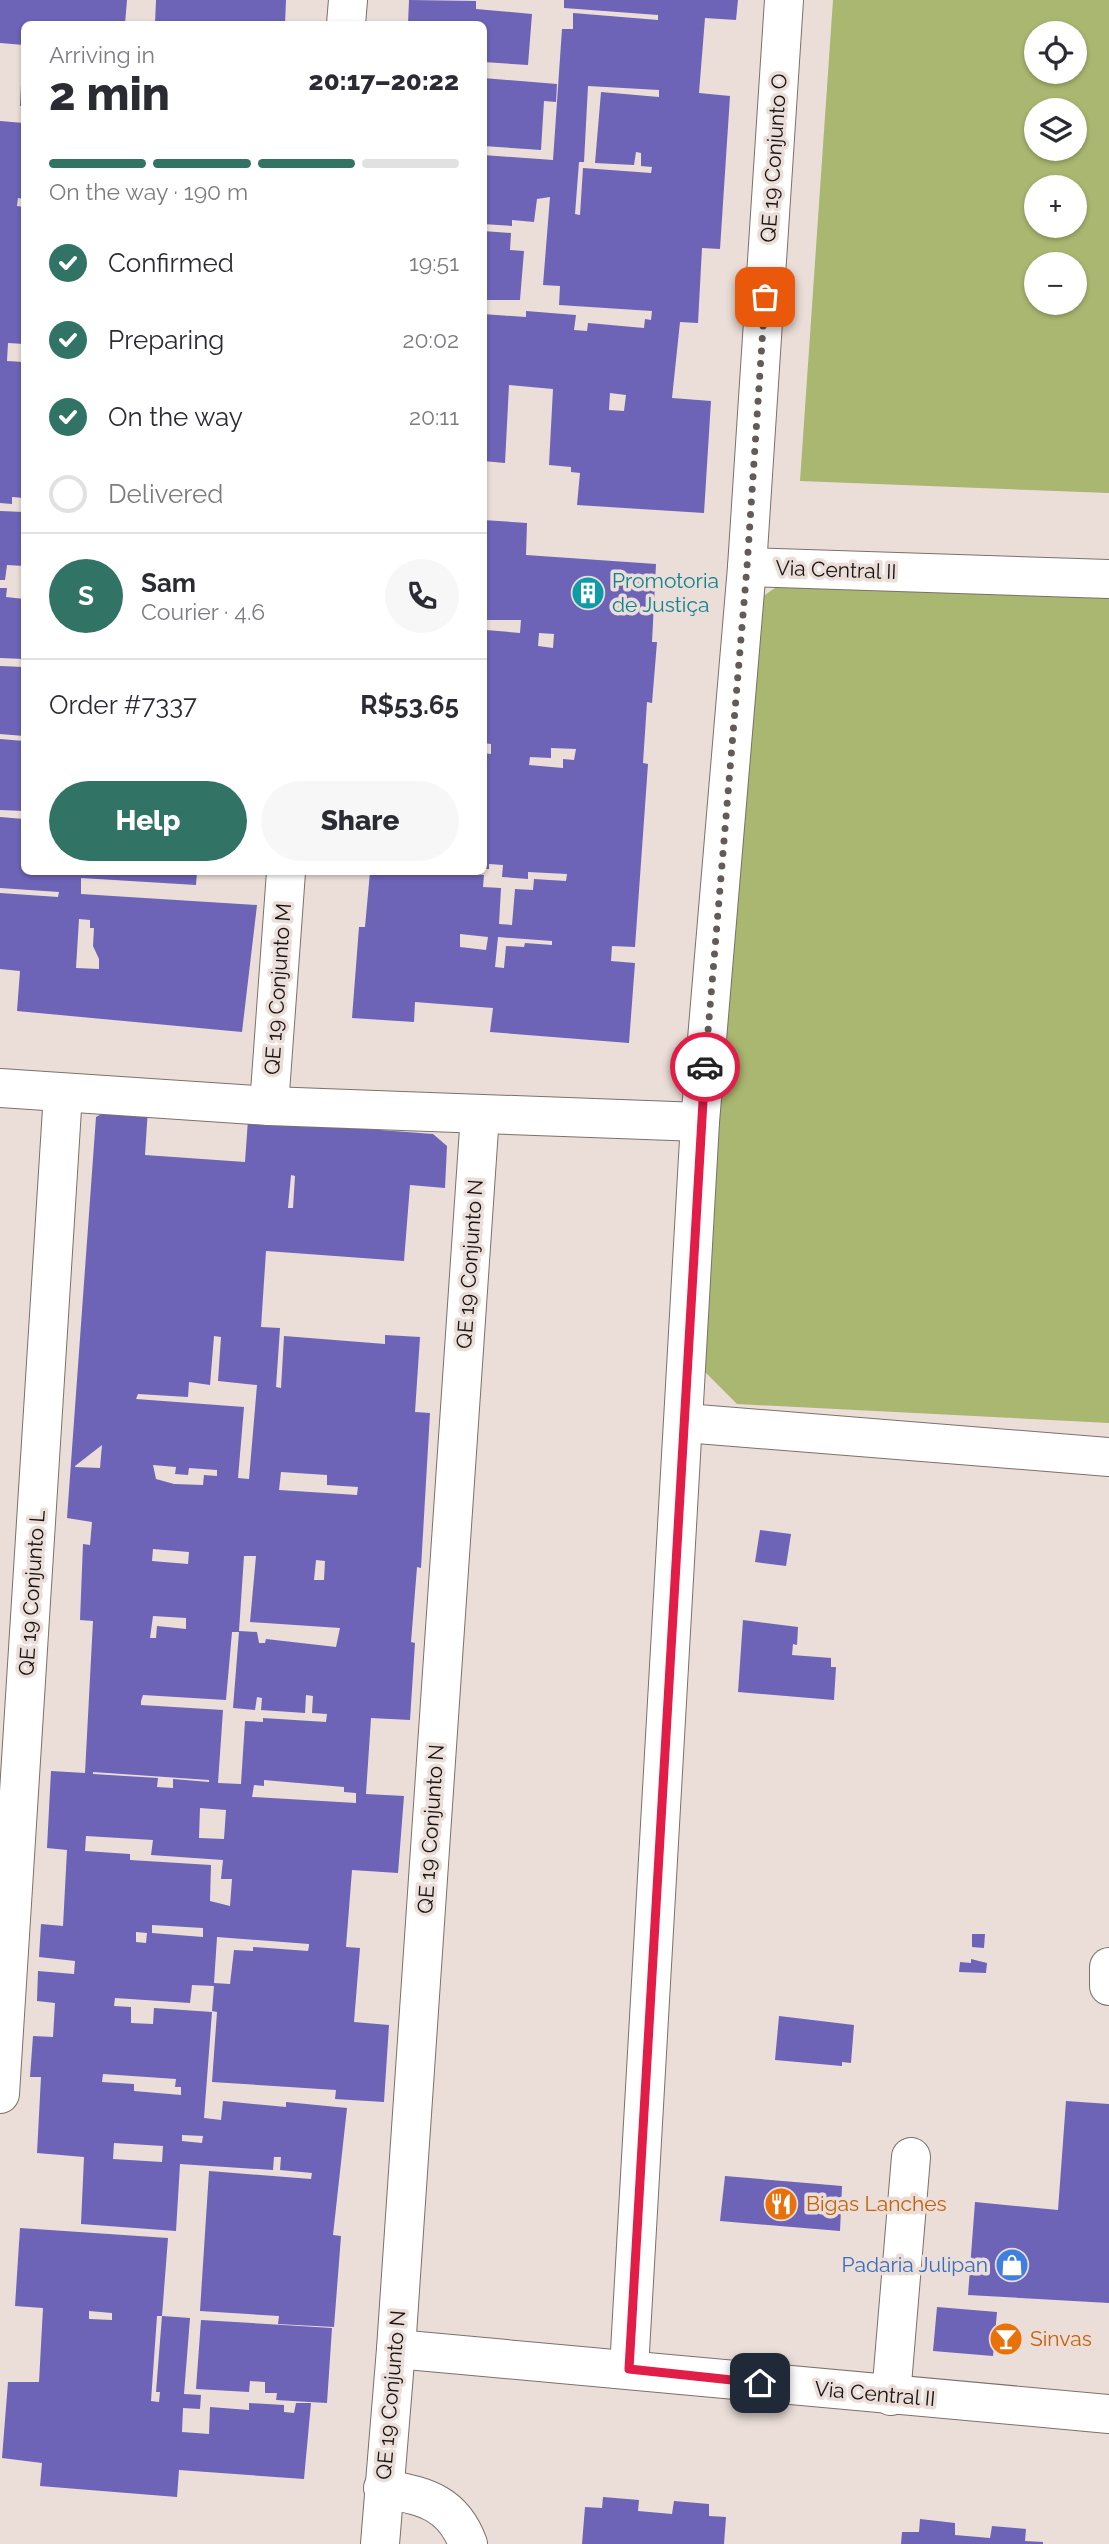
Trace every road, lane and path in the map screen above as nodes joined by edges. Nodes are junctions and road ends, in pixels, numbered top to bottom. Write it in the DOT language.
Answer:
graph roads {
  1 [pos="348,0"];
  2 [pos="784,0"];
  3 [pos="346,21"];
  4 [pos="747,567"];
  5 [pos="1109,579"];
  6 [pos="286,875"];
  7 [pos="0,1088"];
  8 [pos="64,1093"];
  9 [pos="269,1106"];
  10 [pos="480,1114"];
  11 [pos="700,1122"];
  12 [pos="685,1423"];
  13 [pos="1109,1458"];
  14 [pos="1109,1967"];
  15 [pos="1109,1986"];
  16 [pos="0,2094"];
  17 [pos="911,2157"];
  18 [pos="396,2349"];
  19 [pos="629,2369"];
  20 [pos="891,2396"];
  21 [pos="1108,2417"];
  22 [pos="383,2488"];
  23 [pos="380,2544"];
  24 [pos="468,2544"];
  1 -- 3 [label="street"];
  2 -- 4 [label="street, QE 19 Conjunto O"];
  4 -- 5 [label="street, Via Central II"];
  4 -- 11 [label="street, Via Central II"];
  6 -- 9 [label="street, QE 19 Conjunto M"];
  7 -- 8 [label="street"];
  8 -- 9 [label="street"];
  8 -- 16 [label="street, QE 19 Conjunto L"];
  9 -- 10 [label="street"];
  10 -- 11 [label="street"];
  10 -- 18 [label="street, QE 19 Conjunto N"];
  11 -- 12 [label="street, Via Central II"];
  12 -- 13 [label="street"];
  12 -- 19 [label="street, Via Central II"];
  14 -- 15 [label="street"];
  17 -- 20 [label="street"];
  18 -- 19 [label="street"];
  18 -- 22 [label="street, QE 19 Conjunto N"];
  19 -- 20 [label="street, Via Central II"];
  20 -- 21 [label="street, Via Central II"];
  22 -- 23 [label="street, QE 19 Conjunto N"];
  22 -- 24 [label="street"];
}
